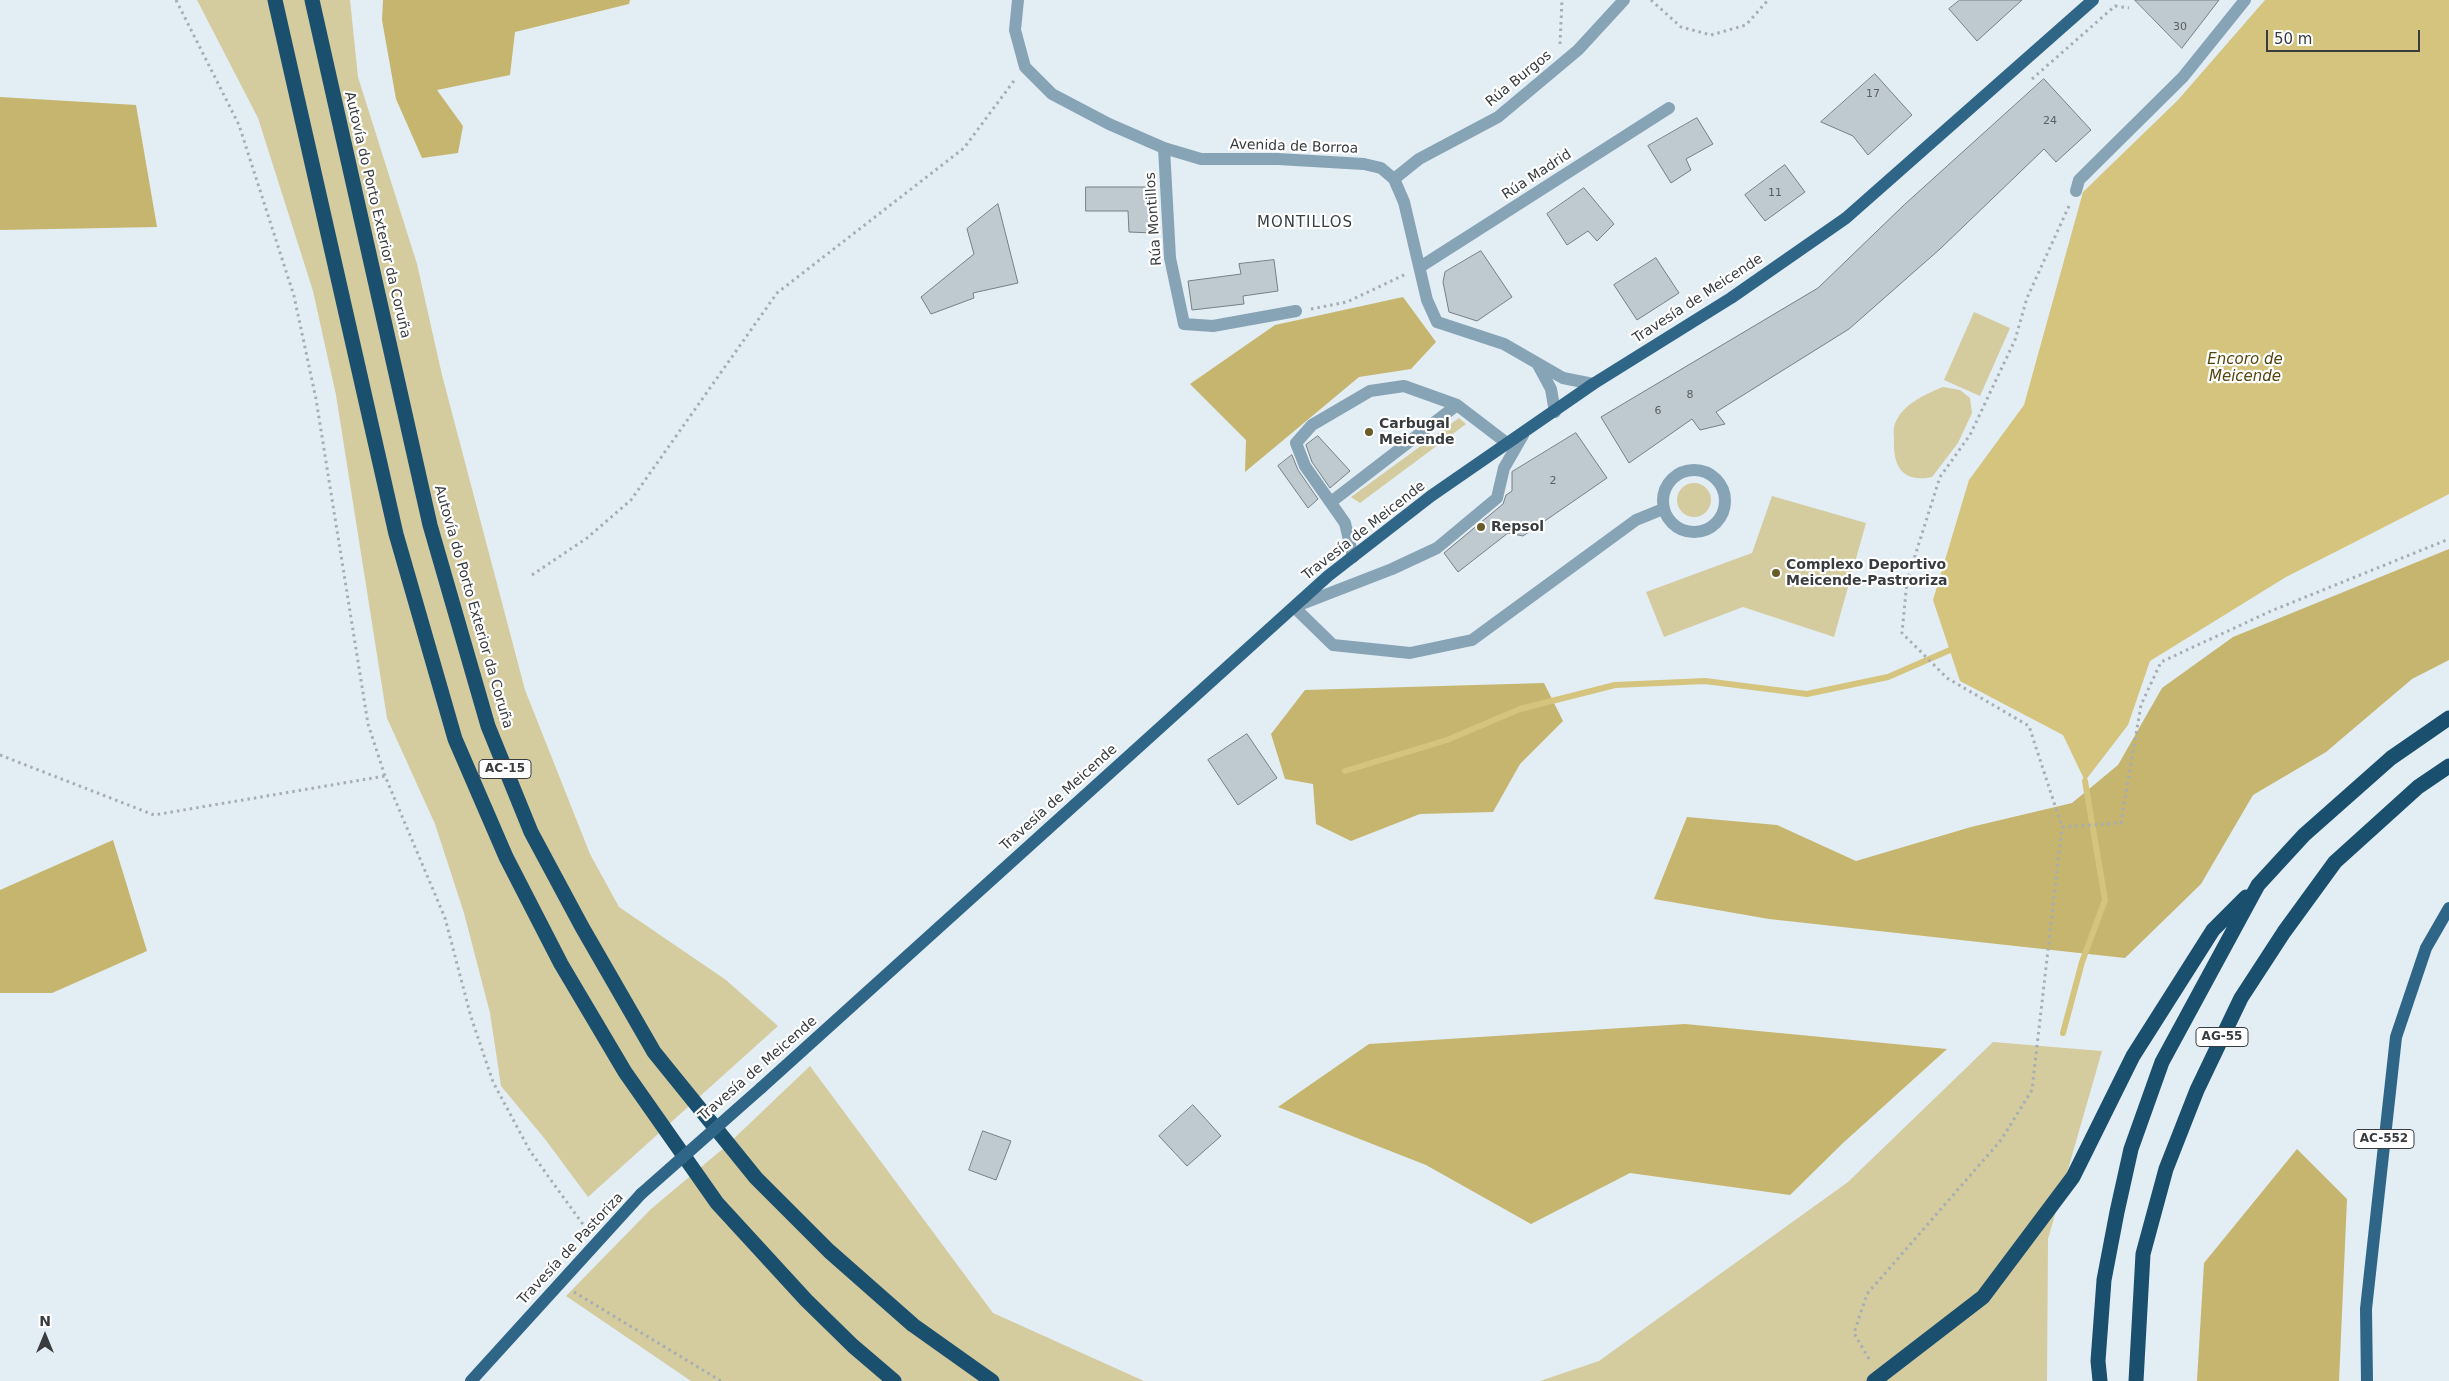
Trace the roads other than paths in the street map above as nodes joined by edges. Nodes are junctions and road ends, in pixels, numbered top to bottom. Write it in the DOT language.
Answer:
graph roads {
  1 [pos="276,0"];
  2 [pos="312,0"];
  3 [pos="1018,0"];
  4 [pos="1624,0"];
  5 [pos="2093,0"];
  6 [pos="2245,0"];
  7 [pos="1669,108"];
  8 [pos="1164,148"];
  9 [pos="1394,179"];
  10 [pos="2076,191"];
  11 [pos="1420,267"];
  12 [pos="1296,311"];
  13 [pos="1536,361"];
  14 [pos="1593,384"];
  15 [pos="1457,405"];
  16 [pos="1555,412"];
  17 [pos="1523,435"];
  18 [pos="1508,444"];
  19 [pos="1331,502"];
  20 [pos="1663,509"];
  21 [pos="1353,557"];
  22 [pos="1294,607"];
  23 [pos="2449,718"];
  24 [pos="2449,766"];
  25 [pos="2258,885"];
  26 [pos="2449,908"];
  27 [pos="699,1142"];
  28 [pos="471,1381"];
  29 [pos="894,1381"];
  30 [pos="992,1381"];
  31 [pos="1874,1381"];
  32 [pos="2100,1381"];
  33 [pos="2136,1381"];
  34 [pos="2367,1381"];
  1 -- 29 [label="highway, AC-15"];
  2 -- 30 [label="highway, Autovía do Porto Exterior da Coruña / AC-15"];
  3 -- 8 [label="street, Avenida de Borroa"];
  4 -- 9 [label="street, Rúa Burgos"];
  5 -- 14 [label="main road, Travesía de Meicende"];
  6 -- 10 [label="street"];
  7 -- 11 [label="street, Rúa Madrid"];
  8 -- 9 [label="street, Avenida de Borroa"];
  8 -- 12 [label="street, Rúa Montillos"];
  9 -- 11 [label="street"];
  11 -- 13 [label="street"];
  13 -- 14 [label="street"];
  13 -- 16 [label="street"];
  14 -- 16 [label="main road, Travesía de Meicende"];
  15 -- 18 [label="street"];
  15 -- 19 [label="street"];
  15 -- 19 [label="street"];
  16 -- 17 [label="main road, Travesía de Meicende"];
  17 -- 18 [label="main road, Travesía de Meicende"];
  17 -- 22 [label="street"];
  18 -- 21 [label="main road, Travesía de Meicende"];
  19 -- 21 [label="street"];
  20 -- 20 [label="street"];
  20 -- 22 [label="street"];
  21 -- 22 [label="main road, Travesía de Meicende"];
  22 -- 27 [label="main road, Travesía de Meicende, bridge"];
  23 -- 25 [label="highway, AG-55"];
  24 -- 33 [label="highway, AG-55"];
  25 -- 31 [label="highway"];
  25 -- 32 [label="highway, AG-55"];
  26 -- 34 [label="main road, AC-552"];
  27 -- 28 [label="main road, Travesía de Pastoriza, bridge"];
}
